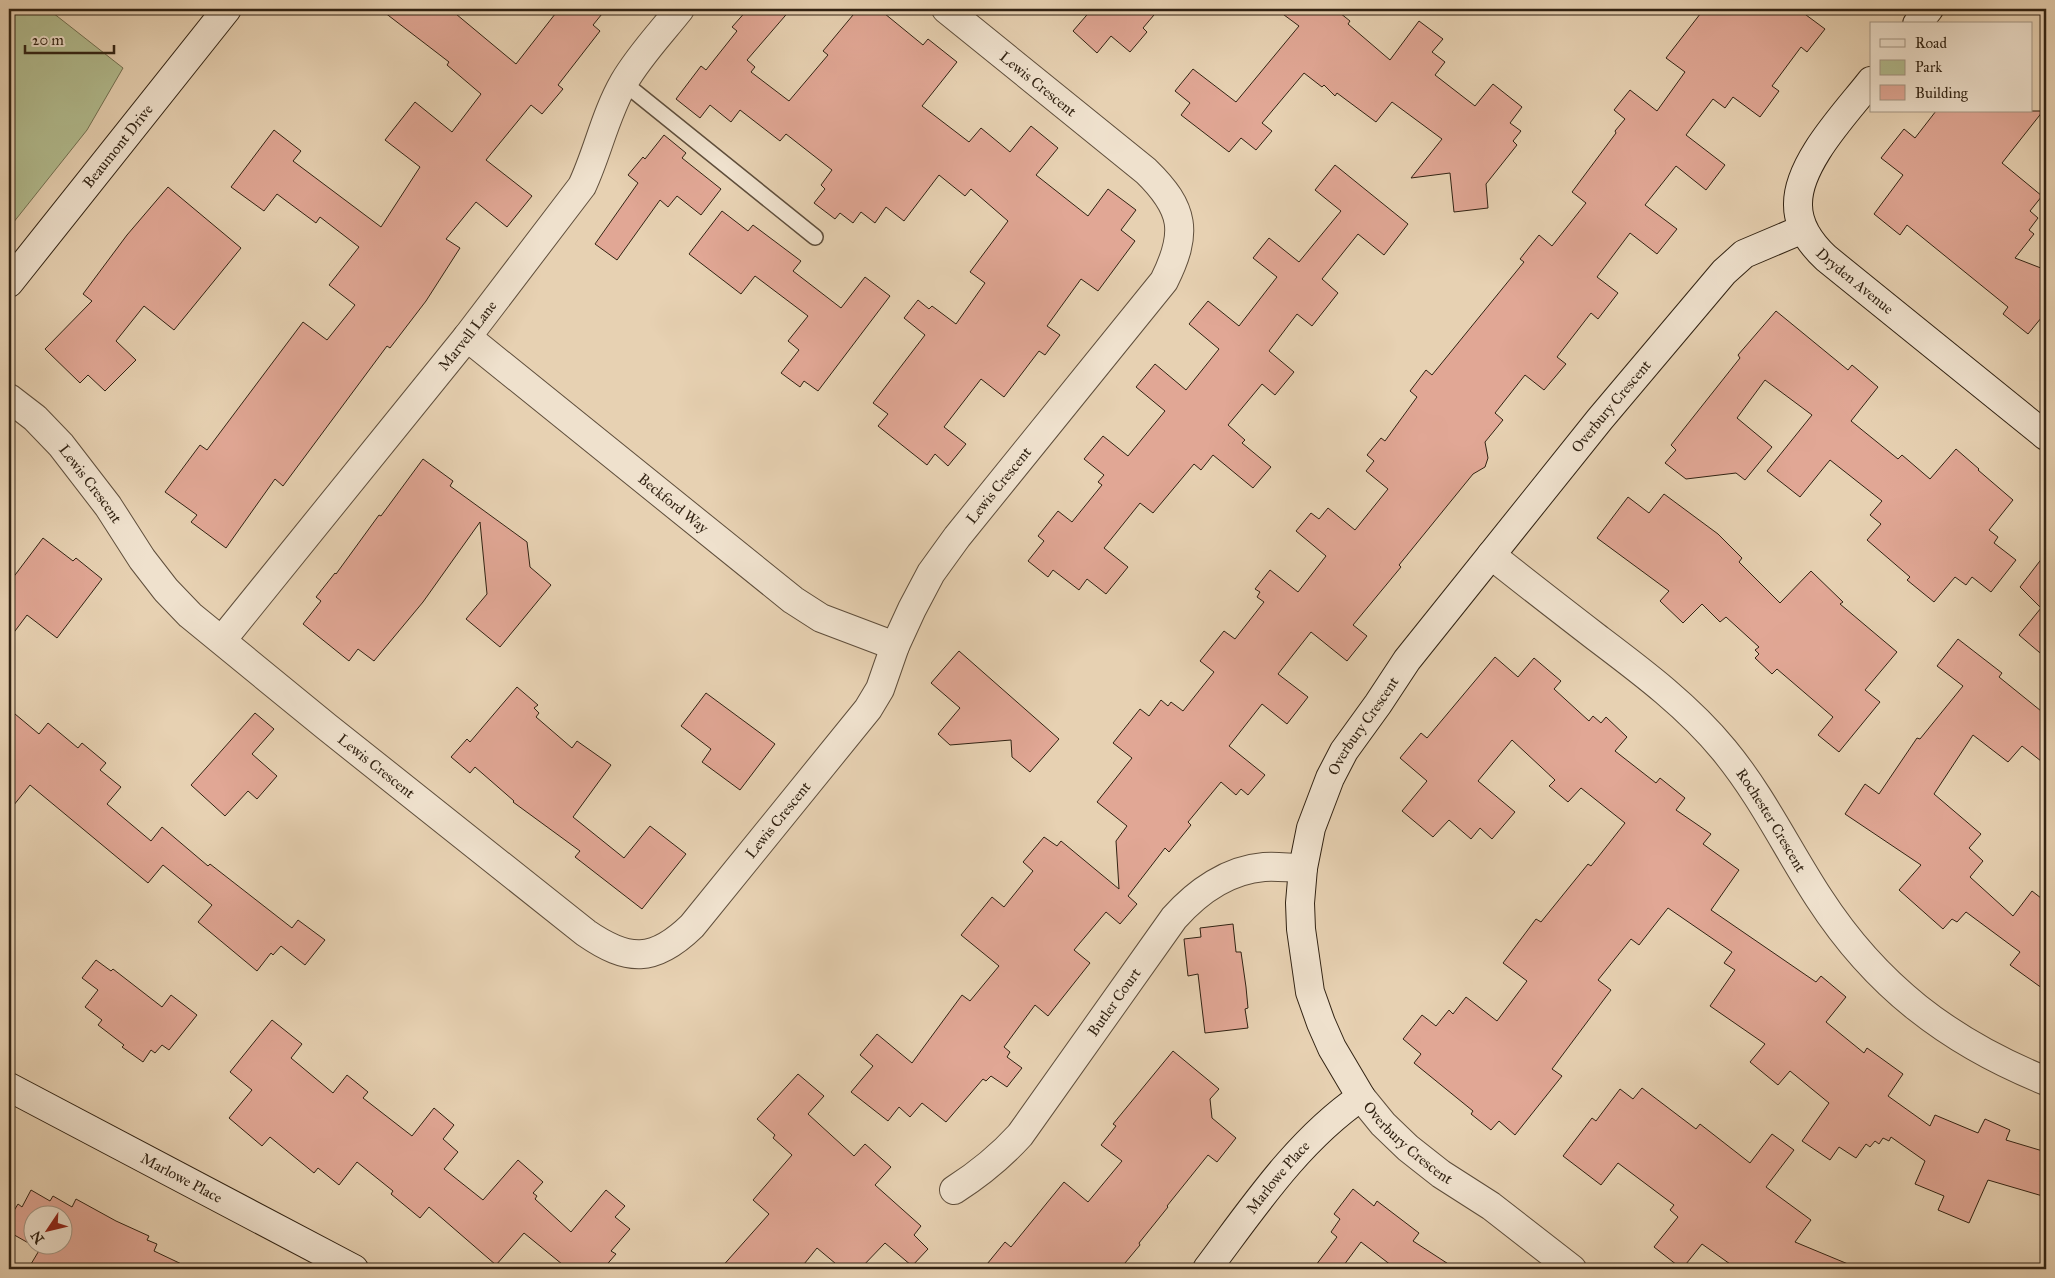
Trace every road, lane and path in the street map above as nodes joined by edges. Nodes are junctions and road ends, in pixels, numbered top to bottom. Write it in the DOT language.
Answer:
graph roads {
  1 [pos="227,9"];
  2 [pos="680,9"];
  3 [pos="946,9"];
  4 [pos="1929,9"];
  5 [pos="1919,22"];
  6 [pos="1870,82"];
  7 [pos="624,83"];
  8 [pos="1803,229"];
  9 [pos="815,237"];
  10 [pos="9,283"];
  11 [pos="467,337"];
  12 [pos="9,398"];
  13 [pos="2046,436"];
  14 [pos="1491,555"];
  15 [pos="222,640"];
  16 [pos="895,646"];
  17 [pos="1303,868"];
  18 [pos="2046,1081"];
  19 [pos="9,1087"];
  20 [pos="1360,1097"];
  21 [pos="954,1190"];
  22 [pos="354,1269"];
  23 [pos="1207,1269"];
  24 [pos="1572,1269"];
  1 -- 10 [label="street, Beaumont Drive"];
  2 -- 7 [label="street, Marvell Lane"];
  3 -- 16 [label="street, Lewis Crescent"];
  4 -- 5 [label="street"];
  6 -- 8 [label="street, Dryden Avenue"];
  7 -- 9 [label="lane"];
  7 -- 11 [label="street, Marvell Lane"];
  8 -- 13 [label="street, Dryden Avenue"];
  8 -- 14 [label="street, Overbury Crescent"];
  11 -- 15 [label="street, Marvell Lane"];
  11 -- 16 [label="street, Beckford Way"];
  12 -- 15 [label="street, Lewis Crescent"];
  14 -- 17 [label="street, Overbury Crescent"];
  14 -- 18 [label="street, Rochester Crescent"];
  15 -- 16 [label="street, Lewis Crescent"];
  17 -- 20 [label="street, Overbury Crescent"];
  17 -- 21 [label="street, Butler Court"];
  19 -- 22 [label="street, Marlowe Place"];
  20 -- 23 [label="street, Marlowe Place"];
  20 -- 24 [label="street, Overbury Crescent"];
}
